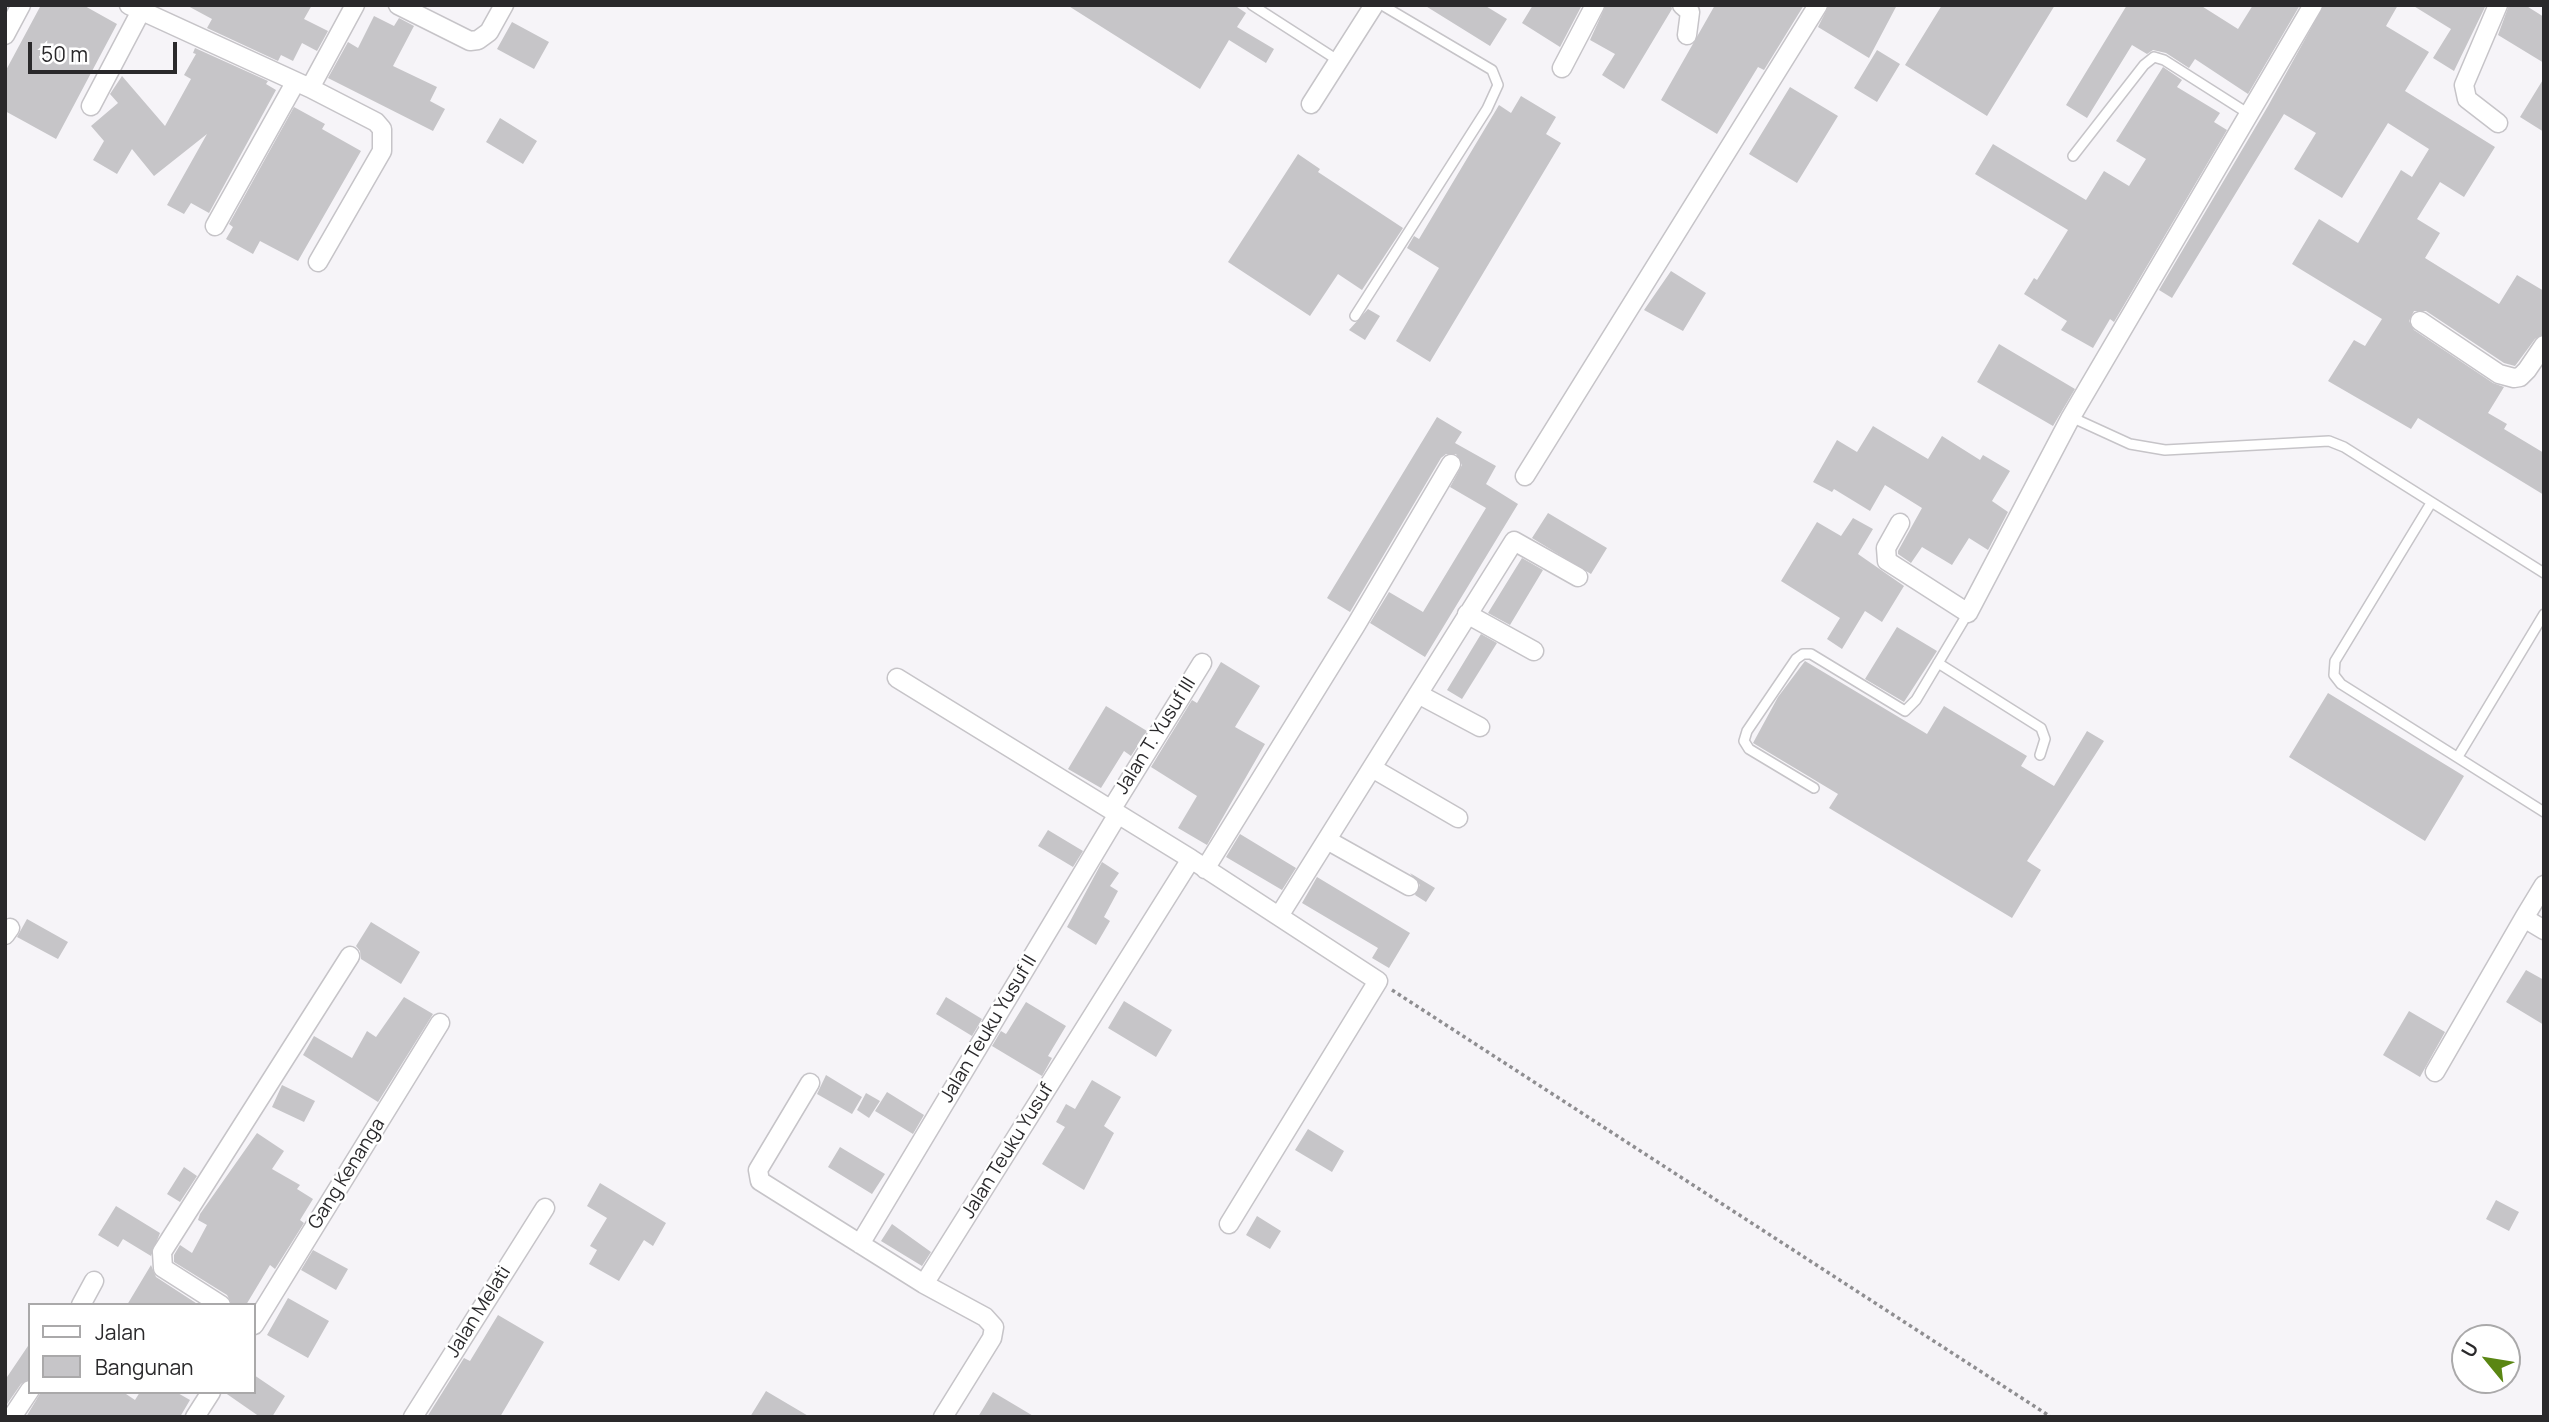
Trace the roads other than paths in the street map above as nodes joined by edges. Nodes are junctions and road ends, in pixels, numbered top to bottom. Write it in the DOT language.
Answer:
graph roads {
  1 [pos="21,5"];
  2 [pos="355,5"];
  3 [pos="398,5"];
  4 [pos="504,5"];
  5 [pos="1252,5"];
  6 [pos="1374,5"];
  7 [pos="1382,5"];
  8 [pos="1595,5"];
  9 [pos="1682,5"];
  10 [pos="1818,5"];
  11 [pos="2313,5"];
  12 [pos="2498,5"];
  13 [pos="135,8"];
  14 [pos="5,35"];
  15 [pos="1687,35"];
  16 [pos="1339,61"];
  17 [pos="1562,68"];
  18 [pos="302,85"];
  19 [pos="1311,104"];
  20 [pos="91,106"];
  21 [pos="2249,114"];
  22 [pos="2498,123"];
  23 [pos="2073,156"];
  24 [pos="215,226"];
  25 [pos="318,262"];
  26 [pos="1355,316"];
  27 [pos="2420,321"];
  28 [pos="2544,345"];
  29 [pos="2071,417"];
  30 [pos="1451,464"];
  31 [pos="1525,475"];
  32 [pos="2431,503"];
  33 [pos="1900,523"];
  34 [pos="2544,573"];
  35 [pos="1578,578"];
  36 [pos="1968,613"];
  37 [pos="1467,614"];
  38 [pos="2544,614"];
  39 [pos="1534,651"];
  40 [pos="1202,663"];
  41 [pos="1938,663"];
  42 [pos="897,678"];
  43 [pos="1418,694"];
  44 [pos="1480,727"];
  45 [pos="2040,755"];
  46 [pos="2459,755"];
  47 [pos="1372,768"];
  48 [pos="1814,788"];
  49 [pos="1114,812"];
  50 [pos="2544,812"];
  51 [pos="1458,818"];
  52 [pos="1326,840"];
  53 [pos="1198,864"];
  54 [pos="2544,885"];
  55 [pos="1409,886"];
  56 [pos="1279,916"];
  57 [pos="2524,918"];
  58 [pos="2544,930"];
  59 [pos="350,956"];
  60 [pos="440,1023"];
  61 [pos="2435,1072"];
  62 [pos="810,1083"];
  63 [pos="545,1208"];
  64 [pos="1229,1224"];
  65 [pos="860,1244"];
  66 [pos="94,1281"];
  67 [pos="924,1284"];
  68 [pos="83,1303"];
  69 [pos="218,1303"];
  70 [pos="256,1322"];
  71 [pos="28,1393"];
  72 [pos="210,1394"];
  73 [pos="12,1417"];
  74 [pos="195,1417"];
  75 [pos="413,1417"];
  76 [pos="943,1417"];
  1 -- 14 [label="street"];
  2 -- 18 [label="street"];
  3 -- 4 [label="street"];
  5 -- 16 [label="lane"];
  6 -- 16 [label="street"];
  7 -- 26 [label="lane"];
  8 -- 17 [label="street"];
  9 -- 15 [label="street"];
  10 -- 31 [label="street"];
  11 -- 21 [label="street"];
  12 -- 22 [label="street"];
  13 -- 18 [label="street"];
  13 -- 20 [label="street"];
  16 -- 19 [label="street"];
  18 -- 24 [label="street"];
  18 -- 25 [label="street"];
  21 -- 23 [label="lane"];
  21 -- 29 [label="street"];
  27 -- 28 [label="street"];
  29 -- 32 [label="lane"];
  29 -- 36 [label="street"];
  30 -- 53 [label="street, Jalan Teuku Yusuf"];
  32 -- 34 [label="lane"];
  32 -- 46 [label="lane"];
  33 -- 36 [label="street"];
  35 -- 37 [label="street"];
  36 -- 41 [label="lane"];
  37 -- 39 [label="street"];
  37 -- 43 [label="street"];
  38 -- 46 [label="lane"];
  40 -- 49 [label="street, Jalan T. Yusuf III"];
  41 -- 45 [label="lane"];
  41 -- 48 [label="lane"];
  42 -- 49 [label="street"];
  43 -- 44 [label="street"];
  43 -- 47 [label="street"];
  46 -- 50 [label="lane"];
  47 -- 51 [label="street"];
  47 -- 52 [label="street"];
  49 -- 53 [label="street"];
  49 -- 65 [label="street, Jalan Teuku Yusuf II"];
  52 -- 55 [label="street"];
  52 -- 56 [label="street"];
  53 -- 56 [label="street"];
  53 -- 67 [label="street, Jalan Teuku Yusuf"];
  54 -- 57 [label="street"];
  56 -- 64 [label="street"];
  57 -- 58 [label="street"];
  57 -- 61 [label="street"];
  59 -- 69 [label="street"];
  60 -- 70 [label="street, Gang Kenanga"];
  62 -- 65 [label="street"];
  63 -- 75 [label="street, Jalan Melati"];
  65 -- 67 [label="street"];
  66 -- 68 [label="street"];
  67 -- 76 [label="street"];
  71 -- 73 [label="street"];
  72 -- 74 [label="street"];
}
